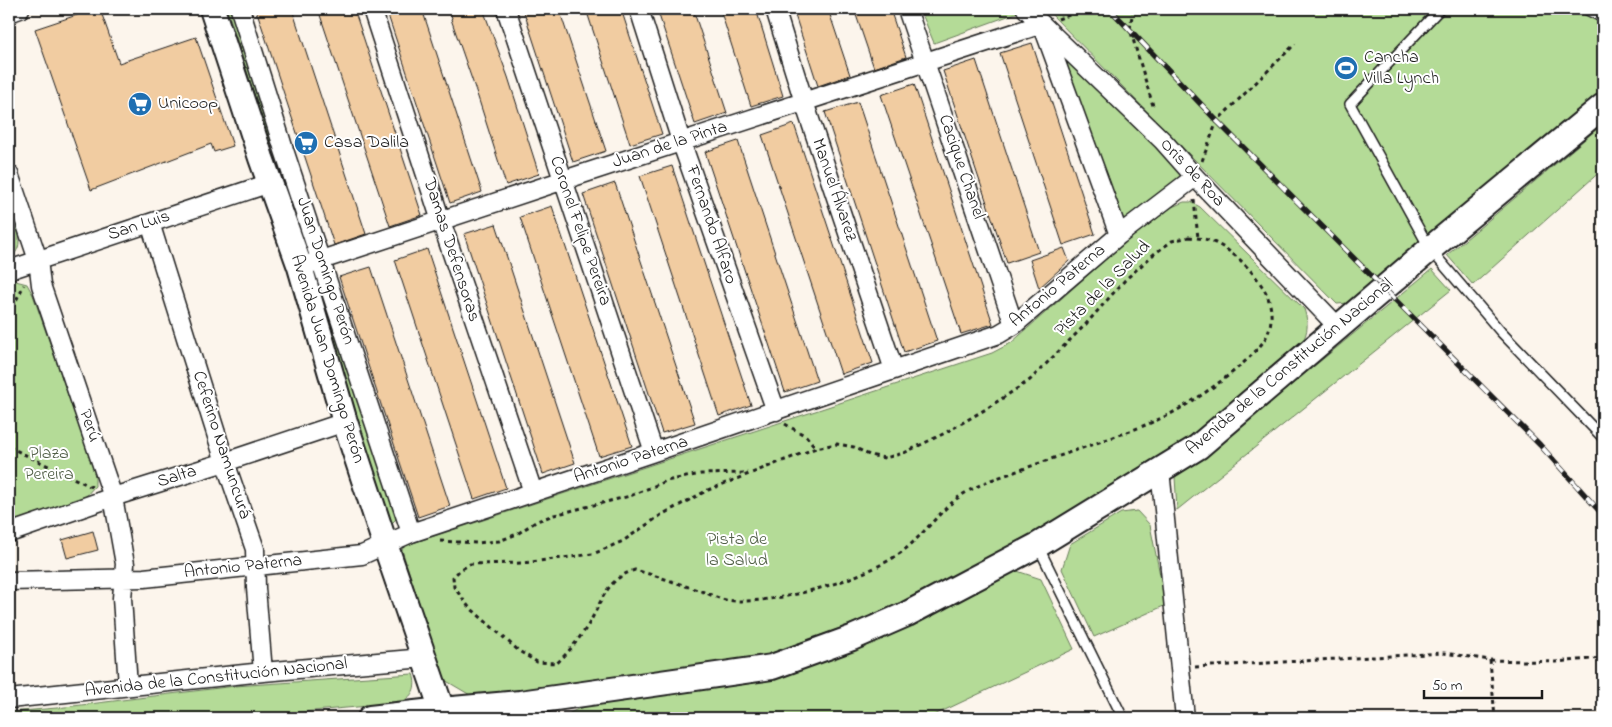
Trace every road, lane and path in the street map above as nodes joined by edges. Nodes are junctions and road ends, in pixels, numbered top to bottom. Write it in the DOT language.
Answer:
graph roads {
  1 [pos="20,9"];
  2 [pos="212,9"];
  3 [pos="240,9"];
  4 [pos="372,9"];
  5 [pos="506,9"];
  6 [pos="639,9"];
  7 [pos="775,9"];
  8 [pos="907,9"];
  9 [pos="1026,9"];
  10 [pos="1086,9"];
  11 [pos="1133,9"];
  12 [pos="1440,9"];
  13 [pos="1585,9"];
  14 [pos="9,13"];
  15 [pos="1603,18"];
  16 [pos="1042,24"];
  17 [pos="1295,44"];
  18 [pos="925,62"];
  19 [pos="804,102"];
  20 [pos="1603,106"];
  21 [pos="682,141"];
  22 [pos="1163,141"];
  23 [pos="284,150"];
  24 [pos="261,158"];
  25 [pos="9,174"];
  26 [pos="1193,178"];
  27 [pos="564,181"];
  28 [pos="270,184"];
  29 [pos="441,221"];
  30 [pos="150,222"];
  31 [pos="1119,235"];
  32 [pos="1198,238"];
  33 [pos="1430,249"];
  34 [pos="38,260"];
  35 [pos="310,263"];
  36 [pos="9,270"];
  37 [pos="1014,325"];
  38 [pos="1338,327"];
  39 [pos="894,370"];
  40 [pos="776,411"];
  41 [pos="345,422"];
  42 [pos="1603,438"];
  43 [pos="9,447"];
  44 [pos="816,448"];
  45 [pos="654,452"];
  46 [pos="225,462"];
  47 [pos="1160,470"];
  48 [pos="752,473"];
  49 [pos="532,492"];
  50 [pos="113,497"];
  51 [pos="411,532"];
  52 [pos="9,533"];
  53 [pos="385,544"];
  54 [pos="1038,546"];
  55 [pos="256,566"];
  56 [pos="124,577"];
  57 [pos="9,581"];
  58 [pos="424,658"];
  59 [pos="1603,658"];
  60 [pos="1490,660"];
  61 [pos="1180,668"];
  62 [pos="263,672"];
  63 [pos="128,686"];
  64 [pos="9,699"];
  65 [pos="442,710"];
  66 [pos="521,711"];
  67 [pos="370,718"];
  68 [pos="1123,718"];
  69 [pos="1185,718"];
  70 [pos="1495,718"];
  1 -- 14 [label="street"];
  2 -- 24 [label="main road, Avenida Juan Domingo Perón"];
  3 -- 23 [label="street, Juan Domingo Perón"];
  4 -- 29 [label="street, Damas Defensoras"];
  5 -- 27 [label="street, Coronel Felipe Pereira"];
  6 -- 21 [label="street, Fernando Alfaro"];
  7 -- 19 [label="street, Manuel Álvarez"];
  8 -- 18 [label="street, Cacique Chanel"];
  9 -- 16 [label="street, Oris de Roa"];
  10 -- 16 [label="path"];
  11 -- 22 [label="path"];
  12 -- 33 [label="lane"];
  13 -- 15 [label="lane"];
  16 -- 18 [label="street, Juan de la Pinta"];
  16 -- 22 [label="street, Oris de Roa"];
  16 -- 31 [label="street, Oris de Roa"];
  17 -- 26 [label="path"];
  18 -- 19 [label="street, Juan de la Pinta"];
  18 -- 37 [label="street, Cacique Chanel"];
  19 -- 21 [label="street, Juan de la Pinta"];
  19 -- 39 [label="street, Manuel Álvarez"];
  20 -- 33 [label="main road, Avenida de la Constitución Nacional"];
  21 -- 27 [label="street, Juan de la Pinta"];
  21 -- 40 [label="street, Fernando Alfaro"];
  22 -- 26 [label="street, Oris de Roa"];
  23 -- 24 [label="street"];
  23 -- 35 [label="street, Juan Domingo Perón"];
  24 -- 28 [label="main road, Avenida Juan Domingo Perón"];
  25 -- 34 [label="street, Perú"];
  26 -- 31 [label="street, Antonio Paterna"];
  26 -- 32 [label="path"];
  26 -- 38 [label="street, Oris de Roa"];
  27 -- 29 [label="street, Juan de la Pinta"];
  27 -- 45 [label="street, Coronel Felipe Pereira"];
  28 -- 30 [label="street, San Luis"];
  28 -- 35 [label="main road, Avenida Juan Domingo Perón"];
  29 -- 35 [label="street, Juan de la Pinta"];
  29 -- 49 [label="street, Damas Defensoras"];
  30 -- 34 [label="street, San Luis"];
  30 -- 46 [label="street, Ceferino Namuncurá"];
  31 -- 37 [label="street, Antonio Paterna"];
  32 -- 44 [label="path, Pista de la Salud"];
  32 -- 48 [label="path, Pista de la Salud"];
  33 -- 38 [label="main road, Avenida de la Constitución Nacional"];
  33 -- 42 [label="lane"];
  34 -- 36 [label="street, San Luis"];
  34 -- 50 [label="street, Perú"];
  35 -- 41 [label="main road, Avenida Juan Domingo Perón"];
  35 -- 51 [label="street, Juan Domingo Perón"];
  37 -- 39 [label="street, Antonio Paterna"];
  38 -- 47 [label="main road, Avenida de la Constitución Nacional"];
  39 -- 40 [label="street, Antonio Paterna"];
  40 -- 44 [label="path"];
  40 -- 45 [label="street, Antonio Paterna"];
  41 -- 46 [label="street, Salta"];
  41 -- 53 [label="main road, Avenida Juan Domingo Perón"];
  43 -- 50 [label="path"];
  44 -- 48 [label="path, Pista de la Salud"];
  45 -- 49 [label="street, Antonio Paterna"];
  46 -- 50 [label="street, Salta"];
  46 -- 55 [label="street, Ceferino Namuncurá"];
  47 -- 54 [label="main road, Avenida de la Constitución Nacional"];
  47 -- 61 [label="street"];
  48 -- 51 [label="path"];
  49 -- 51 [label="street, Antonio Paterna"];
  50 -- 52 [label="street, Salta"];
  50 -- 56 [label="street, Perú"];
  51 -- 53 [label="street, Antonio Paterna"];
  53 -- 55 [label="street, Antonio Paterna"];
  53 -- 58 [label="main road, Avenida Juan Domingo Perón"];
  54 -- 66 [label="main road, Avenida de la Constitución Nacional"];
  54 -- 68 [label="lane"];
  55 -- 56 [label="street, Antonio Paterna"];
  55 -- 62 [label="street, Ceferino Namuncurá"];
  56 -- 57 [label="street, Antonio Paterna"];
  56 -- 63 [label="street, Perú"];
  58 -- 62 [label="street, Avenida de la Constitución Nacional"];
  58 -- 65 [label="main road, Avenida Juan Domingo Perón"];
  59 -- 60 [label="path"];
  60 -- 61 [label="path"];
  60 -- 70 [label="path"];
  61 -- 69 [label="street"];
  62 -- 63 [label="street, Avenida de la Constitución Nacional"];
  63 -- 64 [label="street, Avenida de la Constitución Nacional"];
  65 -- 66 [label="main road, Avenida de la Constitución Nacional"];
  65 -- 67 [label="main road, Avenida de la Constitución Nacional"];
}
